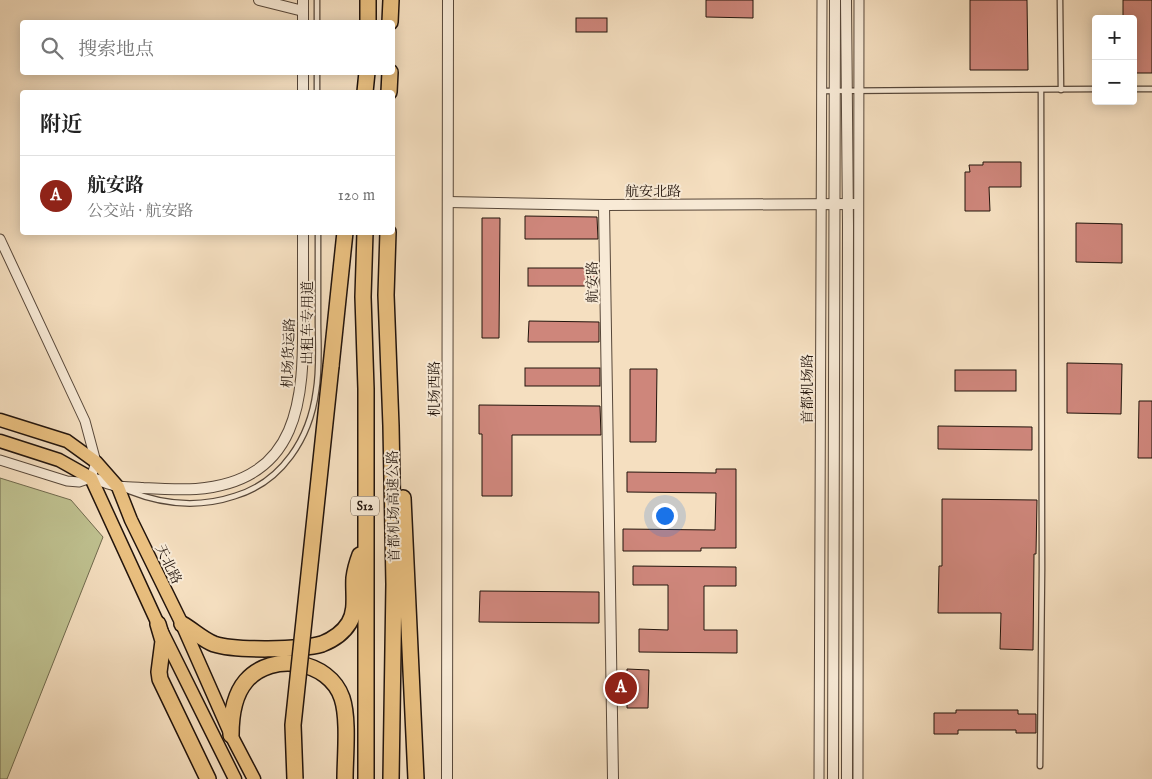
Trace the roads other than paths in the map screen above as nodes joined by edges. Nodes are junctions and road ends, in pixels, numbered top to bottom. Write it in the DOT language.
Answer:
graph roads {
  1 [pos="259,0"];
  2 [pos="303,0"];
  3 [pos="317,0"];
  4 [pos="368,0"];
  5 [pos="391,0"];
  6 [pos="448,0"];
  7 [pos="822,0"];
  8 [pos="835,0"];
  9 [pos="846,0"];
  10 [pos="859,0"];
  11 [pos="1060,0"];
  12 [pos="303,11"];
  13 [pos="303,20"];
  14 [pos="317,20"];
  15 [pos="368,20"];
  16 [pos="390,20"];
  17 [pos="303,75"];
  18 [pos="317,75"];
  19 [pos="368,75"];
  20 [pos="390,75"];
  21 [pos="1092,89"];
  22 [pos="1137,89"];
  23 [pos="1152,89"];
  24 [pos="303,90"];
  25 [pos="317,90"];
  26 [pos="366,90"];
  27 [pos="389,90"];
  28 [pos="846,90"];
  29 [pos="858,90"];
  30 [pos="1041,90"];
  31 [pos="1061,90"];
  32 [pos="822,91"];
  33 [pos="835,91"];
  34 [pos="448,202"];
  35 [pos="853,204"];
  36 [pos="604,205"];
  37 [pos="821,205"];
  38 [pos="836,205"];
  39 [pos="303,235"];
  40 [pos="318,235"];
  41 [pos="345,235"];
  42 [pos="364,235"];
  43 [pos="388,235"];
  44 [pos="0,239"];
  45 [pos="386,295"];
  46 [pos="0,420"];
  47 [pos="0,441"];
  48 [pos="0,460"];
  49 [pos="96,462"];
  50 [pos="91,478"];
  51 [pos="118,487"];
  52 [pos="365,527"];
  53 [pos="158,624"];
  54 [pos="182,624"];
  55 [pos="230,735"];
  56 [pos="1040,766"];
  57 [pos="208,779"];
  58 [pos="235,779"];
  59 [pos="254,779"];
  60 [pos="295,779"];
  61 [pos="345,779"];
  62 [pos="366,779"];
  63 [pos="391,779"];
  64 [pos="416,779"];
  65 [pos="447,779"];
  66 [pos="613,779"];
  67 [pos="819,779"];
  68 [pos="833,779"];
  69 [pos="847,779"];
  70 [pos="858,779"];
  1 -- 12 [label="street"];
  2 -- 12 [label="street"];
  3 -- 14 [label="lane"];
  4 -- 15 [label="highway"];
  5 -- 16 [label="highway"];
  6 -- 34 [label="street, 机场西路"];
  7 -- 32 [label="street, 首都机场路"];
  8 -- 33 [label="street, 首都机场路"];
  9 -- 28 [label="street"];
  10 -- 29 [label="street"];
  11 -- 31 [label="lane"];
  12 -- 13 [label="street"];
  17 -- 24 [label="street"];
  18 -- 25 [label="lane"];
  19 -- 26 [label="highway"];
  20 -- 27 [label="highway"];
  21 -- 31 [label="lane"];
  22 -- 23 [label="lane"];
  28 -- 29 [label="lane"];
  28 -- 33 [label="lane"];
  28 -- 35 [label="street"];
  29 -- 30 [label="lane"];
  29 -- 35 [label="street"];
  30 -- 31 [label="lane"];
  30 -- 56 [label="lane"];
  32 -- 33 [label="lane"];
  32 -- 37 [label="street, 首都机场路"];
  33 -- 38 [label="street, 首都机场路"];
  34 -- 36 [label="street, 航安北路"];
  34 -- 65 [label="street, 机场西路"];
  35 -- 38 [label="street, 航安北路"];
  35 -- 69 [label="street"];
  35 -- 70 [label="street"];
  36 -- 37 [label="street, 航安北路"];
  36 -- 66 [label="street, 航安路"];
  37 -- 38 [label="street, 航安北路"];
  37 -- 67 [label="street, 首都机场路"];
  38 -- 68 [label="street, 首都机场路"];
  39 -- 51 [label="street, 机场货运路"];
  40 -- 51 [label="lane, 出租车专用道"];
  41 -- 60 [label="highway, bridge"];
  42 -- 52 [label="highway, 首都机场高速公路 / S12"];
  43 -- 45 [label="highway, 首都机场高速公路 / S12"];
  44 -- 49 [label="street"];
  45 -- 63 [label="highway, 首都机场高速公路 / S12"];
  45 -- 64 [label="highway"];
  46 -- 49 [label="main road, 天北路"];
  47 -- 50 [label="main road"];
  48 -- 50 [label="street"];
  49 -- 50 [label="street"];
  49 -- 51 [label="main road, 天北路"];
  50 -- 51 [label="street, 机场货运路"];
  50 -- 53 [label="main road"];
  51 -- 54 [label="main road, 天北路"];
  52 -- 54 [label="highway"];
  52 -- 62 [label="highway, 首都机场高速公路 / S12"];
  53 -- 57 [label="highway"];
  53 -- 58 [label="main road"];
  54 -- 55 [label="main road, 天北路"];
  55 -- 59 [label="main road, 天北路"];
  55 -- 61 [label="highway"];
}
